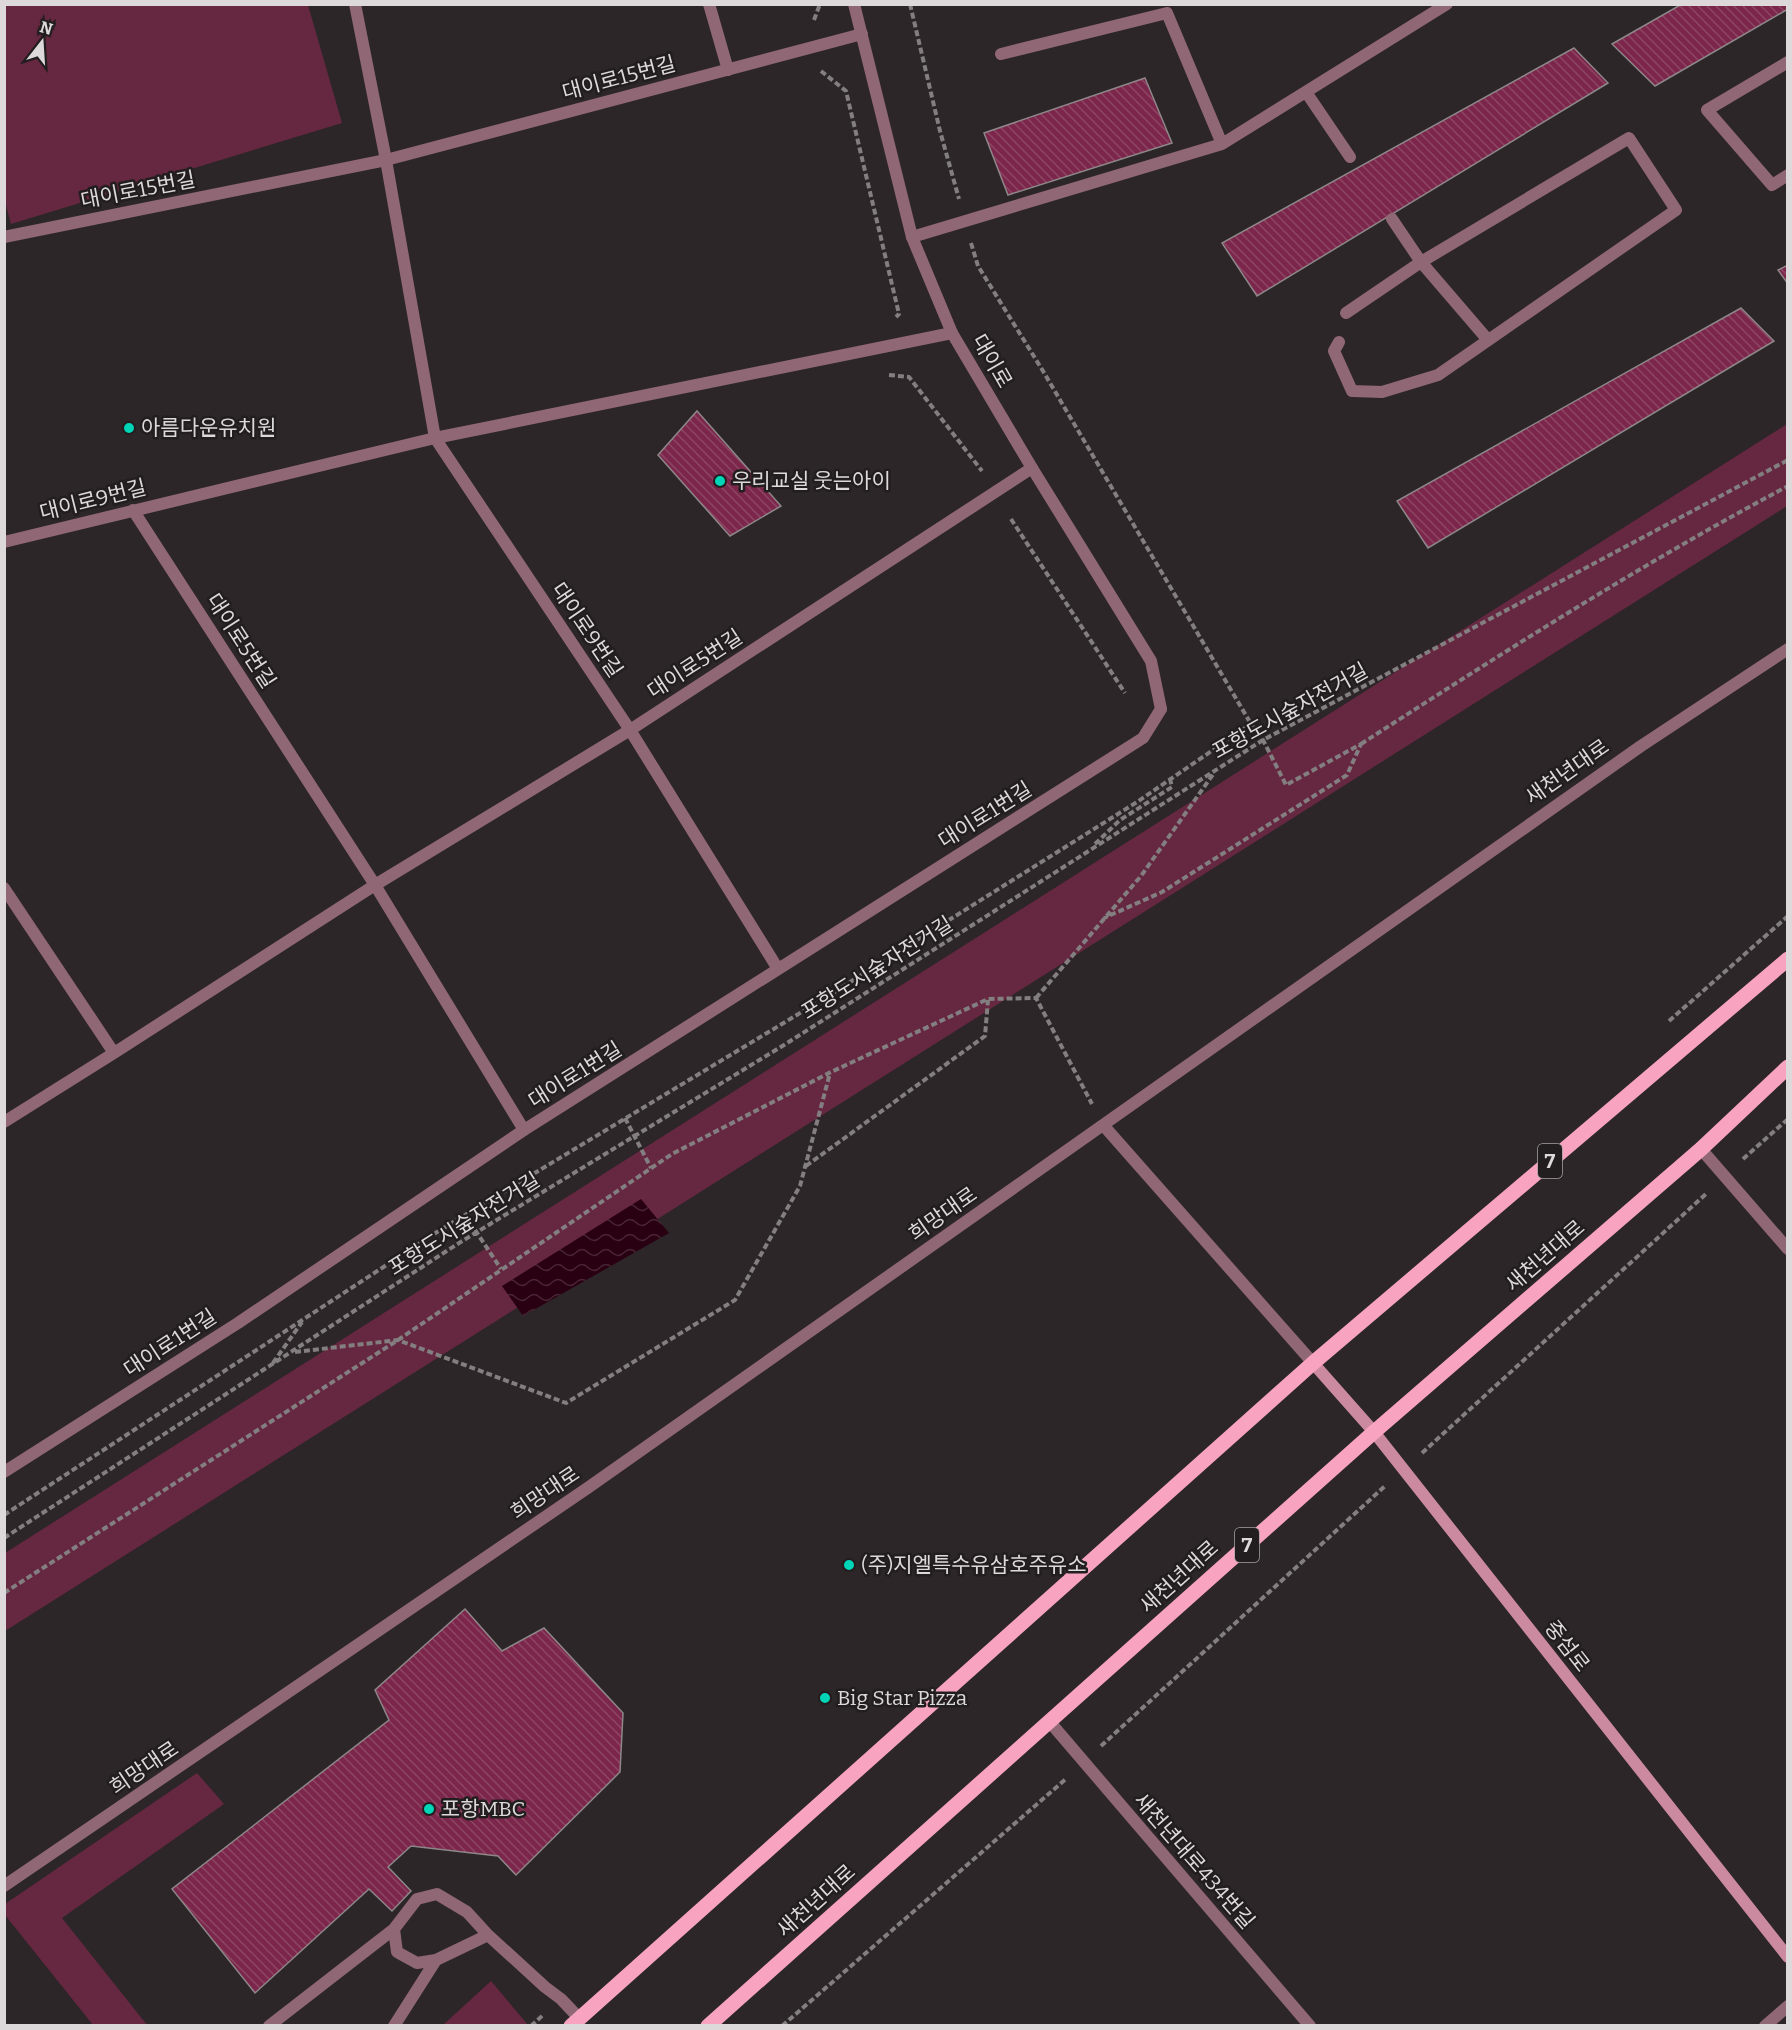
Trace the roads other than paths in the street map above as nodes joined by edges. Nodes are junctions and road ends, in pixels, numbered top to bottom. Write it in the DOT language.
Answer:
graph roads {
  1 [pos="355,4"];
  2 [pos="709,4"];
  3 [pos="854,4"];
  4 [pos="1447,4"];
  5 [pos="862,34"];
  6 [pos="1001,54"];
  7 [pos="1788,62"];
  8 [pos="728,70"];
  9 [pos="1306,92"];
  10 [pos="1222,144"];
  11 [pos="1350,157"];
  12 [pos="386,160"];
  13 [pos="1788,175"];
  14 [pos="1392,219"];
  15 [pos="4,237"];
  16 [pos="912,237"];
  17 [pos="1421,262"];
  18 [pos="1346,313"];
  19 [pos="952,333"];
  20 [pos="1488,340"];
  21 [pos="1339,342"];
  22 [pos="435,438"];
  23 [pos="1032,468"];
  24 [pos="133,510"];
  25 [pos="4,542"];
  26 [pos="1788,649"];
  27 [pos="1161,709"];
  28 [pos="630,730"];
  29 [pos="375,885"];
  30 [pos="4,888"];
  31 [pos="1788,959"];
  32 [pos="778,969"];
  33 [pos="114,1053"];
  34 [pos="1788,1067"];
  35 [pos="4,1122"];
  36 [pos="1104,1126"];
  37 [pos="524,1130"];
  38 [pos="1701,1149"];
  39 [pos="1788,1249"];
  40 [pos="1313,1363"];
  41 [pos="1374,1432"];
  42 [pos="4,1472"];
  43 [pos="1049,1721"];
  44 [pos="4,1886"];
  45 [pos="394,1929"];
  46 [pos="488,1935"];
  47 [pos="1788,1957"];
  48 [pos="436,1960"];
  49 [pos="1788,2006"];
  50 [pos="575,2022"];
  51 [pos="269,2025"];
  52 [pos="394,2025"];
  53 [pos="708,2025"];
  54 [pos="1310,2025"];
  55 [pos="1765,2025"];
  1 -- 12 [label="street"];
  2 -- 8 [label="street"];
  3 -- 5 [label="street, 대이로"];
  4 -- 9 [label="street"];
  5 -- 8 [label="street, 대이로15번길"];
  5 -- 16 [label="street, 대이로"];
  6 -- 10 [label="street"];
  7 -- 13 [label="street"];
  8 -- 12 [label="street, 대이로15번길"];
  9 -- 10 [label="street"];
  9 -- 11 [label="street"];
  10 -- 16 [label="street"];
  12 -- 15 [label="street, 대이로15번길"];
  12 -- 22 [label="street"];
  14 -- 17 [label="street"];
  16 -- 19 [label="street, 대이로"];
  17 -- 18 [label="street"];
  17 -- 20 [label="street"];
  17 -- 20 [label="street"];
  19 -- 22 [label="street, 대이로9번길"];
  19 -- 23 [label="street, 대이로"];
  20 -- 21 [label="street"];
  22 -- 24 [label="street, 대이로9번길"];
  22 -- 28 [label="street, 대이로9번길"];
  23 -- 27 [label="street, 대이로"];
  23 -- 28 [label="street, 대이로5번길"];
  24 -- 25 [label="street, 대이로9번길"];
  24 -- 29 [label="street, 대이로5번길"];
  26 -- 36 [label="street, 새천년대로"];
  27 -- 32 [label="street, 대이로1번길"];
  28 -- 29 [label="street, 대이로5번길"];
  28 -- 32 [label="street, 대이로9번길"];
  29 -- 33 [label="street, 대이로5번길"];
  29 -- 37 [label="street, 대이로5번길"];
  30 -- 33 [label="street"];
  31 -- 40 [label="main road, 7"];
  32 -- 37 [label="street, 대이로1번길"];
  33 -- 35 [label="street, 대이로5번길"];
  34 -- 38 [label="main road, 새천년대로 / 7"];
  36 -- 40 [label="street"];
  36 -- 44 [label="street, 희망대로"];
  37 -- 42 [label="street, 대이로1번길"];
  38 -- 39 [label="street"];
  38 -- 41 [label="main road, 새천년대로 / 7"];
  40 -- 41 [label="main road, 중섬로"];
  40 -- 50 [label="main road, 7"];
  41 -- 43 [label="main road, 새천년대로 / 7"];
  41 -- 47 [label="main road, 중섬로"];
  43 -- 53 [label="main road, 새천년대로 / 7"];
  43 -- 54 [label="street, 새천년대로434번길"];
  45 -- 46 [label="street"];
  45 -- 48 [label="street"];
  45 -- 51 [label="street"];
  46 -- 48 [label="street"];
  46 -- 50 [label="street"];
  48 -- 52 [label="street"];
  49 -- 55 [label="street"];
}
